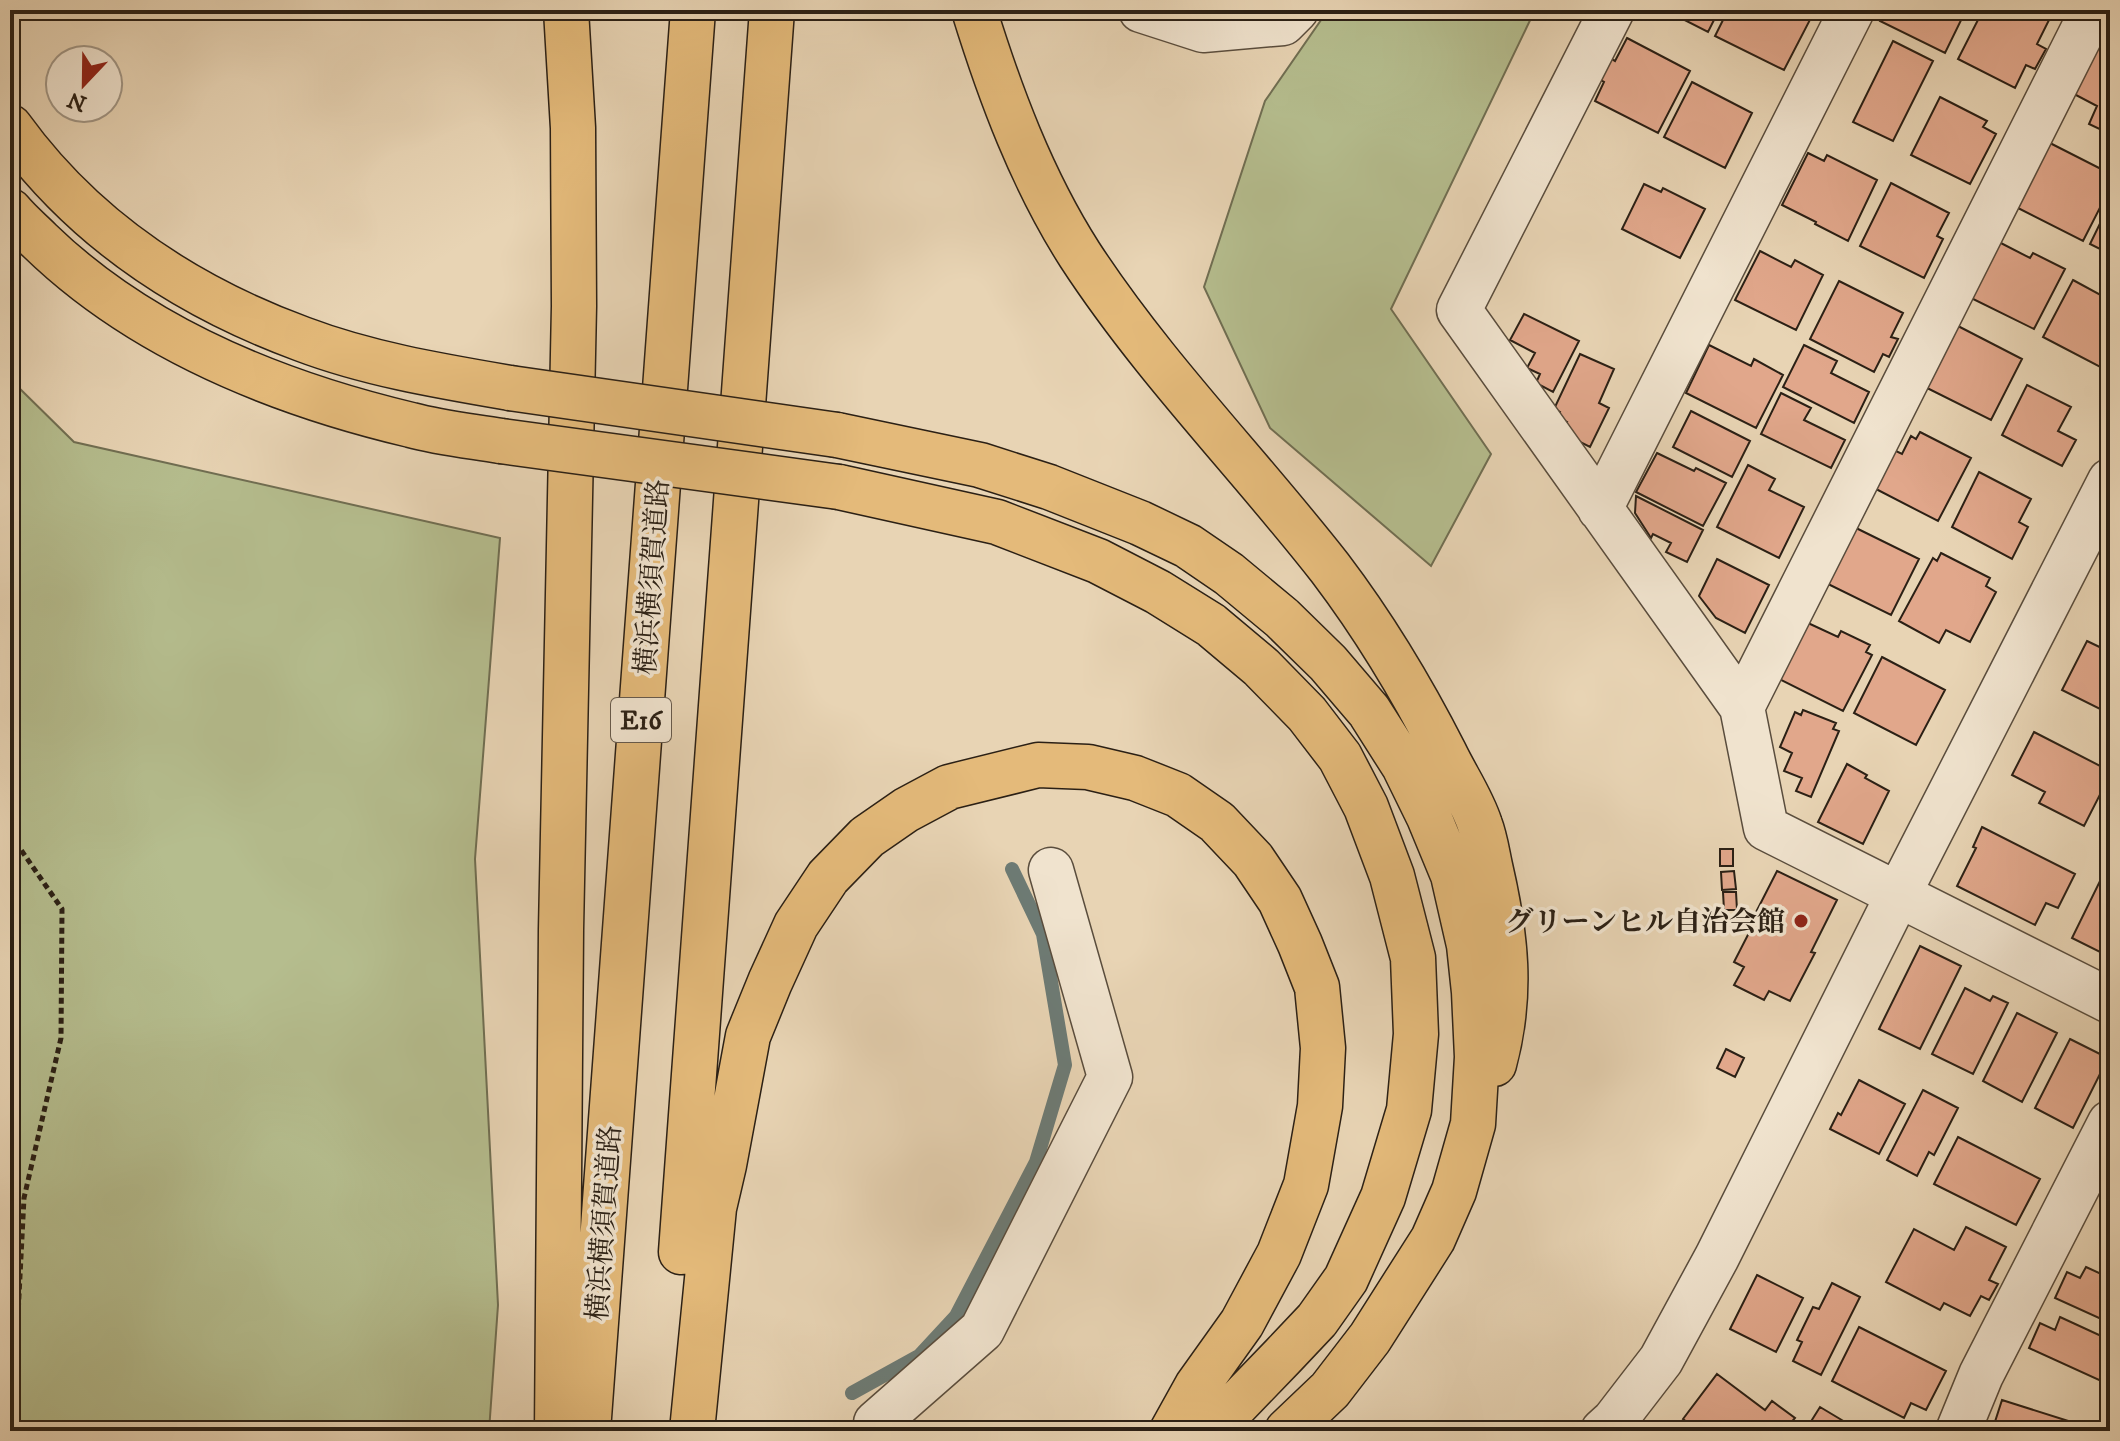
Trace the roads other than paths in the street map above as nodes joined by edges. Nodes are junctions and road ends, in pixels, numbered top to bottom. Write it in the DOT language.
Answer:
graph roads {
  1 [pos="566,10"];
  2 [pos="693,10"];
  3 [pos="772,10"];
  4 [pos="974,10"];
  5 [pos="1141,10"];
  6 [pos="1296,10"];
  7 [pos="1612,10"];
  8 [pos="1852,10"];
  9 [pos="2093,10"];
  10 [pos="10,127"];
  11 [pos="10,211"];
  12 [pos="2110,481"];
  13 [pos="1600,509"];
  14 [pos="1742,707"];
  15 [pos="1051,870"];
  16 [pos="1898,895"];
  17 [pos="2110,1001"];
  18 [pos="2110,1123"];
  19 [pos="1473,1124"];
  20 [pos="876,1423"];
  21 [pos="557,1431"];
  22 [pos="588,1431"];
  23 [pos="668,1431"];
  24 [pos="692,1431"];
  25 [pos="1172,1431"];
  26 [pos="1200,1431"];
  27 [pos="1287,1431"];
  28 [pos="1603,1431"];
  29 [pos="1958,1431"];
  1 -- 21 [label="highway"];
  2 -- 22 [label="highway, 横浜横須賀道路 / E16"];
  3 -- 23 [label="highway"];
  4 -- 19 [label="highway"];
  5 -- 6 [label="street"];
  7 -- 13 [label="street"];
  8 -- 13 [label="street"];
  9 -- 14 [label="street"];
  10 -- 19 [label="highway, bridge"];
  11 -- 26 [label="highway, bridge"];
  12 -- 16 [label="street"];
  13 -- 14 [label="street"];
  14 -- 16 [label="street"];
  15 -- 20 [label="street"];
  16 -- 17 [label="street"];
  16 -- 28 [label="street"];
  18 -- 29 [label="street"];
  19 -- 27 [label="highway"];
  24 -- 25 [label="highway"];
}
